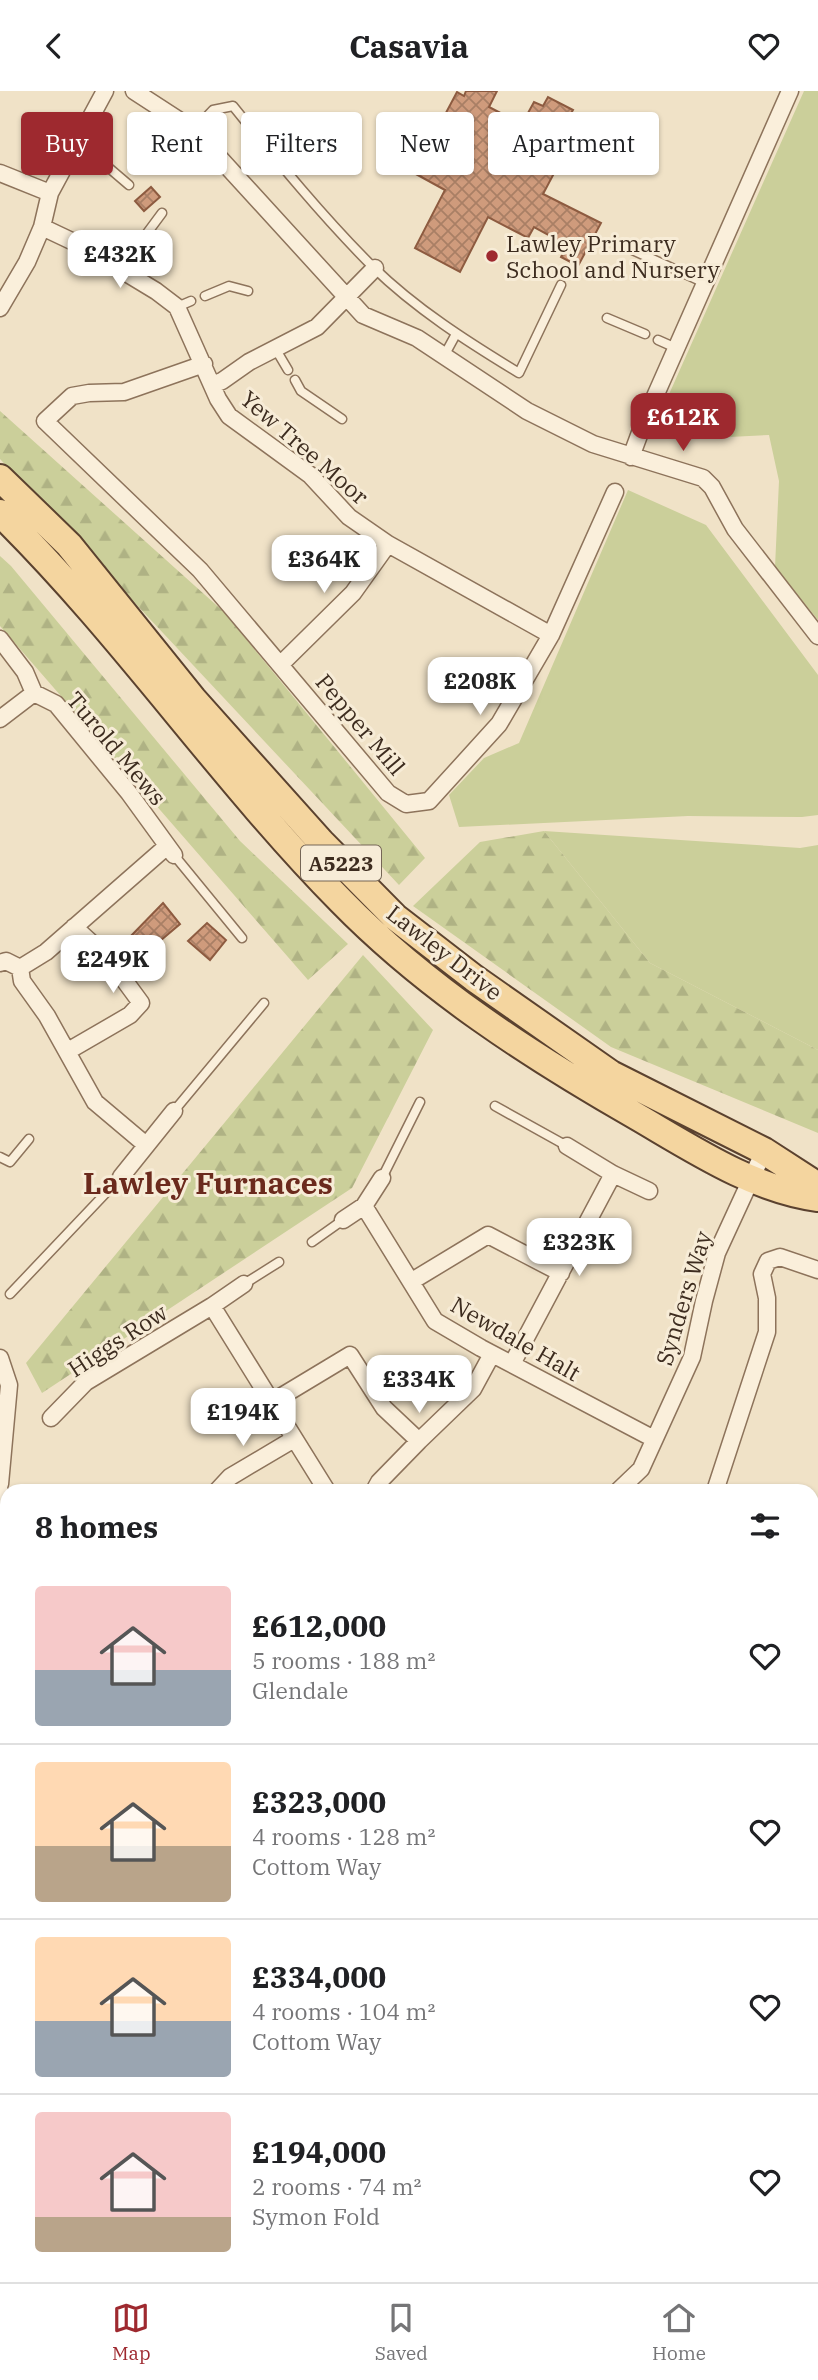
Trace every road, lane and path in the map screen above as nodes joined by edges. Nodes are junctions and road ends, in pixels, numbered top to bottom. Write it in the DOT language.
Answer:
graph roads {
  1 [pos="105,91"];
  2 [pos="134,91"];
  3 [pos="788,92"];
  4 [pos="94,112"];
  5 [pos="166,112"];
  6 [pos="211,112"];
  7 [pos="227,167"];
  8 [pos="113,171"];
  9 [pos="0,173"];
  10 [pos="60,175"];
  11 [pos="129,185"];
  12 [pos="50,193"];
  13 [pos="162,213"];
  14 [pos="42,227"];
  15 [pos="142,240"];
  16 [pos="617,243"];
  17 [pos="134,252"];
  18 [pos="375,268"];
  19 [pos="121,270"];
  20 [pos="705,283"];
  21 [pos="561,285"];
  22 [pos="247,291"];
  23 [pos="205,296"];
  24 [pos="346,299"];
  25 [pos="0,308"];
  26 [pos="607,318"];
  27 [pos="456,334"];
  28 [pos="645,334"];
  29 [pos="658,340"];
  30 [pos="275,348"];
  31 [pos="676,348"];
  32 [pos="444,356"];
  33 [pos="204,364"];
  34 [pos="288,370"];
  35 [pos="295,380"];
  36 [pos="212,385"];
  37 [pos="342,419"];
  38 [pos="631,457"];
  39 [pos="0,478"];
  40 [pos="615,492"];
  41 [pos="0,513"];
  42 [pos="388,544"];
  43 [pos="551,635"];
  44 [pos="818,636"];
  45 [pos="0,639"];
  46 [pos="281,664"];
  47 [pos="34,693"];
  48 [pos="0,719"];
  49 [pos="170,851"];
  50 [pos="74,927"];
  51 [pos="242,938"];
  52 [pos="6,960"];
  53 [pos="264,1003"];
  54 [pos="68,1051"];
  55 [pos="420,1102"];
  56 [pos="495,1106"];
  57 [pos="174,1111"];
  58 [pos="29,1139"];
  59 [pos="146,1145"];
  60 [pos="567,1146"];
  61 [pos="764,1150"];
  62 [pos="0,1157"];
  63 [pos="613,1174"];
  64 [pos="121,1177"];
  65 [pos="382,1178"];
  66 [pos="751,1178"];
  67 [pos="818,1186"];
  68 [pos="649,1191"];
  69 [pos="818,1198"];
  70 [pos="365,1206"];
  71 [pos="343,1220"];
  72 [pos="312,1242"];
  73 [pos="279,1262"];
  74 [pos="818,1270"];
  75 [pos="561,1273"];
  76 [pos="412,1281"];
  77 [pos="244,1284"];
  78 [pos="10,1294"];
  79 [pos="212,1306"];
  80 [pos="492,1354"];
  81 [pos="0,1358"];
  82 [pos="512,1364"];
  83 [pos="272,1402"];
  84 [pos="51,1418"];
  85 [pos="294,1439"];
  86 [pos="654,1439"];
  87 [pos="419,1441"];
  88 [pos="0,1484"];
  89 [pos="224,1484"];
  90 [pos="323,1484"];
  91 [pos="378,1484"];
  92 [pos="625,1484"];
  93 [pos="717,1484"];
  1 -- 4 [label="street"];
  2 -- 5 [label="street"];
  3 -- 20 [label="street"];
  6 -- 18 [label="lane"];
  7 -- 24 [label="street"];
  8 -- 11 [label="lane"];
  9 -- 12 [label="street"];
  10 -- 12 [label="street"];
  12 -- 14 [label="street"];
  13 -- 15 [label="lane"];
  14 -- 19 [label="street, Yew Tree Moor"];
  14 -- 25 [label="street"];
  16 -- 20 [label="lane"];
  17 -- 19 [label="lane"];
  18 -- 24 [label="street"];
  18 -- 27 [label="lane"];
  19 -- 33 [label="street, Yew Tree Moor"];
  20 -- 31 [label="street"];
  21 -- 27 [label="lane"];
  22 -- 23 [label="lane"];
  24 -- 30 [label="street"];
  24 -- 32 [label="street"];
  26 -- 28 [label="lane"];
  27 -- 32 [label="lane"];
  29 -- 31 [label="lane"];
  30 -- 34 [label="lane"];
  30 -- 36 [label="street"];
  31 -- 38 [label="street"];
  32 -- 38 [label="street"];
  33 -- 36 [label="street, Yew Tree Moor"];
  33 -- 46 [label="street, Pepper Mill"];
  35 -- 37 [label="lane"];
  36 -- 42 [label="street, Yew Tree Moor"];
  38 -- 44 [label="street"];
  39 -- 61 [label="main road, Lawley Drive / A5223"];
  40 -- 43 [label="street, Pepper Mill"];
  41 -- 66 [label="main road, Lawley Drive / A5223"];
  42 -- 43 [label="street, Yew Tree Moor"];
  42 -- 46 [label="street"];
  43 -- 46 [label="street, Pepper Mill"];
  45 -- 47 [label="street, Turold Mews"];
  47 -- 48 [label="street"];
  47 -- 49 [label="street, Turold Mews"];
  49 -- 50 [label="street"];
  49 -- 51 [label="lane"];
  50 -- 52 [label="street"];
  50 -- 54 [label="street"];
  52 -- 54 [label="street"];
  53 -- 57 [label="lane"];
  54 -- 59 [label="street"];
  55 -- 65 [label="lane"];
  56 -- 60 [label="lane"];
  57 -- 59 [label="street"];
  58 -- 62 [label="lane"];
  59 -- 64 [label="street"];
  60 -- 63 [label="street"];
  61 -- 66 [label="street, Synders Way"];
  61 -- 67 [label="main road, Lawley Drive / A5223"];
  63 -- 68 [label="street"];
  63 -- 75 [label="street"];
  64 -- 78 [label="lane"];
  65 -- 70 [label="street"];
  66 -- 69 [label="main road, Lawley Drive / A5223"];
  66 -- 86 [label="street, Synders Way"];
  70 -- 71 [label="street"];
  70 -- 76 [label="street, Newdale Halt"];
  71 -- 72 [label="lane"];
  73 -- 77 [label="lane, Higgs Row"];
  74 -- 93 [label="street"];
  75 -- 76 [label="street"];
  75 -- 82 [label="street"];
  76 -- 80 [label="street, Newdale Halt"];
  77 -- 79 [label="street, Higgs Row"];
  79 -- 83 [label="street"];
  79 -- 84 [label="street, Higgs Row"];
  80 -- 82 [label="street, Newdale Halt"];
  80 -- 87 [label="street"];
  81 -- 88 [label="street"];
  82 -- 86 [label="street, Newdale Halt"];
  83 -- 85 [label="street"];
  83 -- 87 [label="street"];
  85 -- 89 [label="street"];
  85 -- 90 [label="street"];
  86 -- 92 [label="street, Synders Way"];
  87 -- 91 [label="street"];
}
